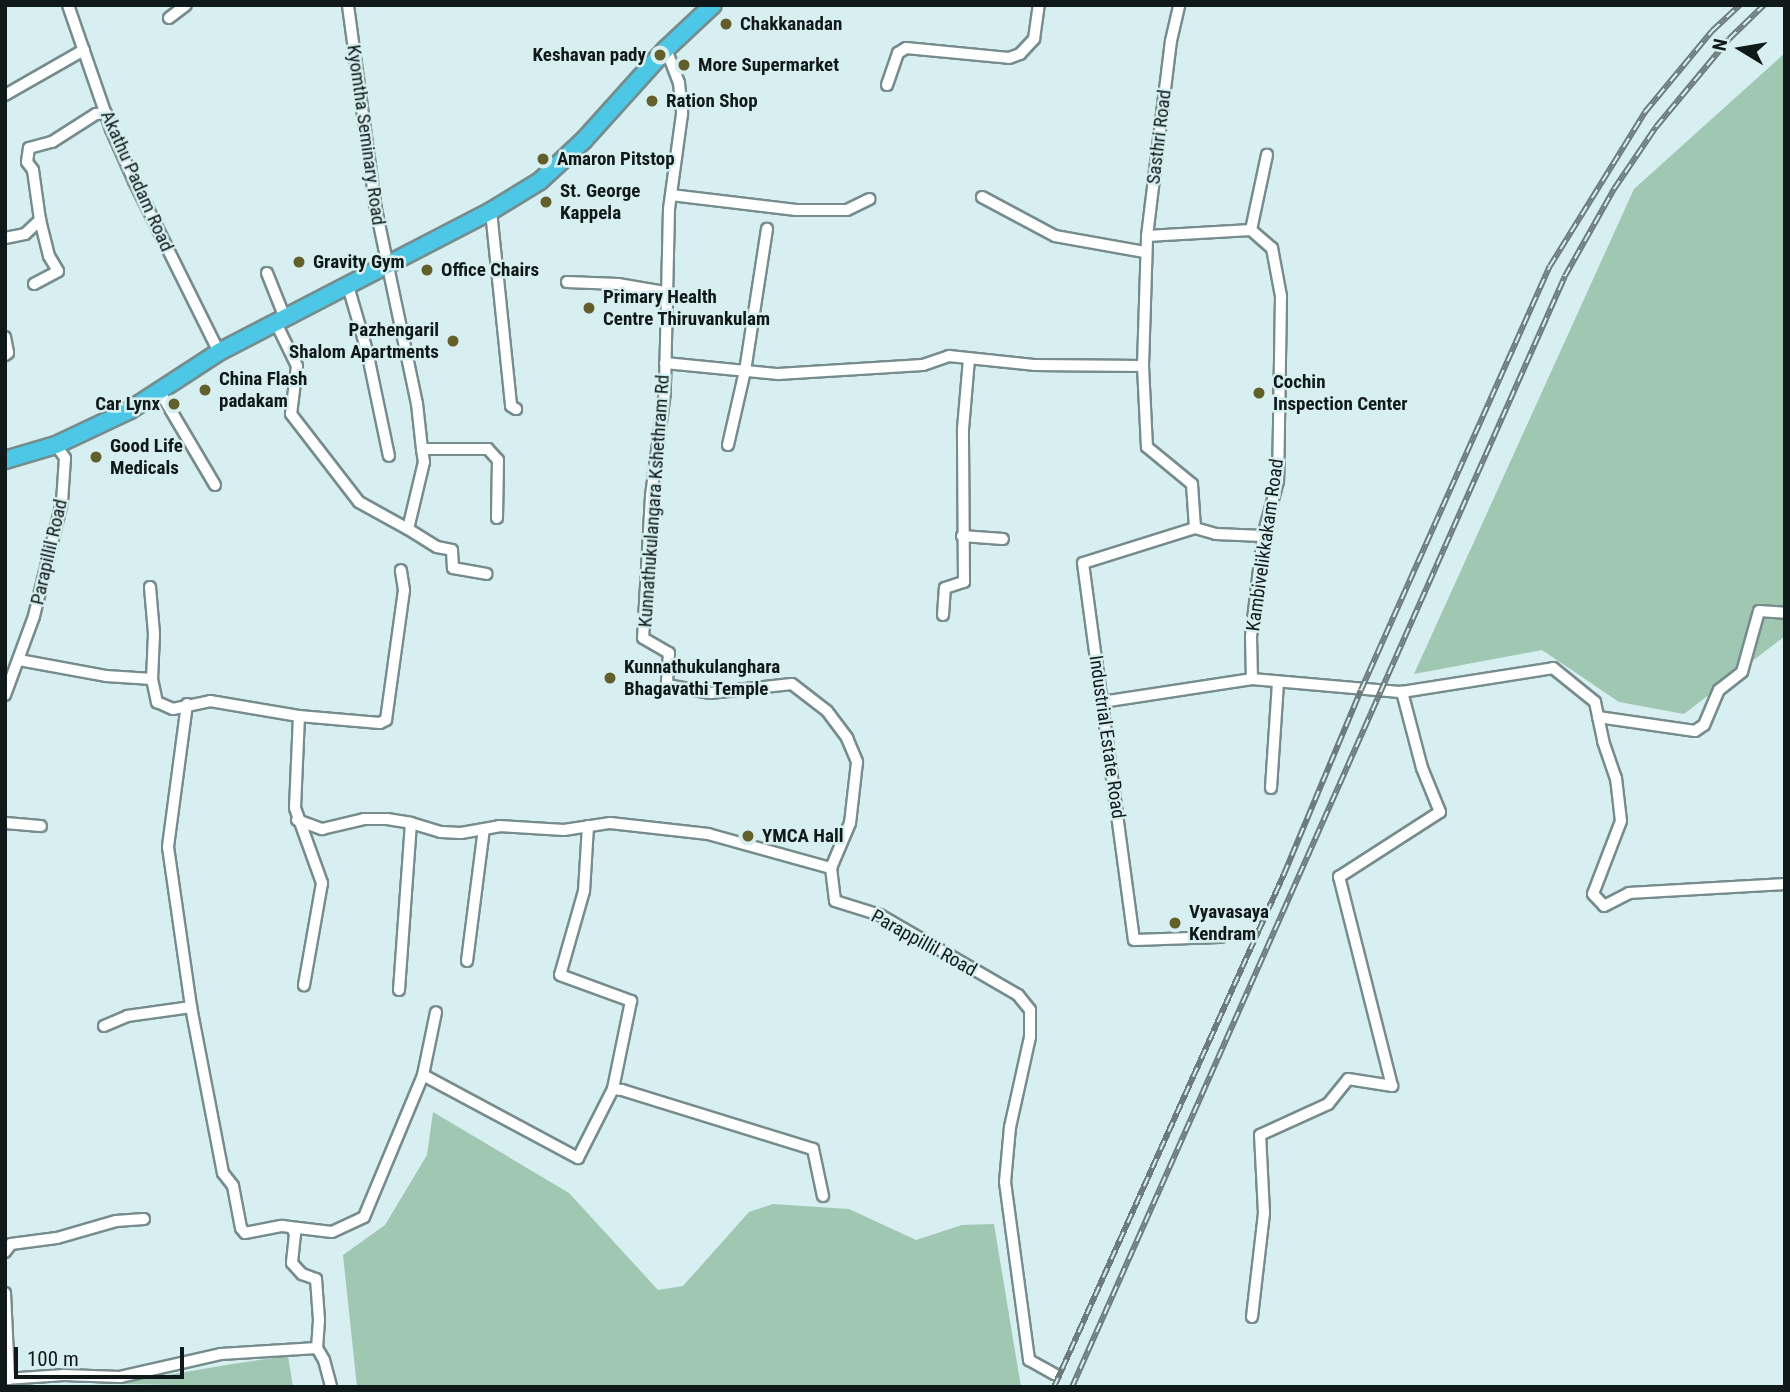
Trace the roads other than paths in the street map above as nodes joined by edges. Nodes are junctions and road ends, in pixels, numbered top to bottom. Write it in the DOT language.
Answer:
graph roads {
  1 [pos="68,5"];
  2 [pos="186,5"];
  3 [pos="348,5"];
  4 [pos="713,5"];
  5 [pos="1040,5"];
  6 [pos="1179,5"];
  7 [pos="169,18"];
  8 [pos="666,49"];
  9 [pos="84,50"];
  10 [pos="887,85"];
  11 [pos="5,95"];
  12 [pos="106,113"];
  13 [pos="1267,155"];
  14 [pos="671,195"];
  15 [pos="982,197"];
  16 [pos="870,199"];
  17 [pos="491,211"];
  18 [pos="40,220"];
  19 [pos="767,229"];
  20 [pos="1251,230"];
  21 [pos="1147,236"];
  22 [pos="5,238"];
  23 [pos="1145,252"];
  24 [pos="386,265"];
  25 [pos="267,273"];
  26 [pos="567,282"];
  27 [pos="34,284"];
  28 [pos="348,286"];
  29 [pos="666,292"];
  30 [pos="281,320"];
  31 [pos="5,337"];
  32 [pos="219,352"];
  33 [pos="5,355"];
  34 [pos="969,359"];
  35 [pos="665,363"];
  36 [pos="1143,366"];
  37 [pos="745,371"];
  38 [pos="160,392"];
  39 [pos="516,409"];
  40 [pos="56,445"];
  41 [pos="728,445"];
  42 [pos="422,449"];
  43 [pos="389,456"];
  44 [pos="5,460"];
  45 [pos="215,485"];
  46 [pos="498,518"];
  47 [pos="1195,528"];
  48 [pos="408,529"];
  49 [pos="962,536"];
  50 [pos="1263,536"];
  51 [pos="1003,539"];
  52 [pos="401,570"];
  53 [pos="486,574"];
  54 [pos="150,587"];
  55 [pos="1785,613"];
  56 [pos="943,615"];
  57 [pos="19,660"];
  58 [pos="152,679"];
  59 [pos="1252,679"];
  60 [pos="1278,682"];
  61 [pos="1402,692"];
  62 [pos="5,695"];
  63 [pos="1102,702"];
  64 [pos="187,704"];
  65 [pos="299,716"];
  66 [pos="1598,717"];
  67 [pos="1271,788"];
  68 [pos="297,820"];
  69 [pos="5,823"];
  70 [pos="411,823"];
  71 [pos="41,826"];
  72 [pos="588,826"];
  73 [pos="484,829"];
  74 [pos="831,868"];
  75 [pos="1785,884"];
  76 [pos="1221,937"];
  77 [pos="467,961"];
  78 [pos="304,985"];
  79 [pos="399,990"];
  80 [pos="191,1007"];
  81 [pos="436,1012"];
  82 [pos="104,1026"];
  83 [pos="423,1075"];
  84 [pos="612,1089"];
  85 [pos="823,1196"];
  86 [pos="144,1219"];
  87 [pos="292,1228"];
  88 [pos="5,1252"];
  89 [pos="5,1293"];
  90 [pos="1252,1317"];
  91 [pos="317,1348"];
  92 [pos="1054,1374"];
  93 [pos="7,1379"];
  94 [pos="331,1387"];
  1 -- 9 [label="street, Akathu Padam Road"];
  2 -- 7 [label="street"];
  3 -- 24 [label="street, Kyomtha Seminary Road"];
  4 -- 8 [label="highway"];
  5 -- 10 [label="street"];
  6 -- 21 [label="street, Sasthri Road"];
  8 -- 14 [label="street, Kunnathukulangara Kshethram Rd"];
  8 -- 17 [label="highway"];
  9 -- 11 [label="street"];
  9 -- 12 [label="street, Akathu Padam Road"];
  12 -- 18 [label="street"];
  12 -- 32 [label="street, Akathu Padam Road"];
  13 -- 20 [label="street"];
  14 -- 16 [label="street"];
  14 -- 29 [label="street, Kunnathukulangara Kshethram Rd"];
  15 -- 23 [label="street"];
  17 -- 24 [label="highway"];
  17 -- 39 [label="street"];
  18 -- 22 [label="street"];
  18 -- 27 [label="street"];
  19 -- 37 [label="street"];
  20 -- 21 [label="street"];
  20 -- 50 [label="street, Kambivelikkakam Road"];
  21 -- 23 [label="street, Sasthri Road"];
  23 -- 36 [label="street, Sasthri Road"];
  24 -- 28 [label="highway"];
  24 -- 42 [label="street, Kyomtha Seminary Road"];
  25 -- 30 [label="street"];
  26 -- 29 [label="street"];
  28 -- 30 [label="highway"];
  28 -- 43 [label="street"];
  29 -- 35 [label="street, Kunnathukulangara Kshethram Rd"];
  30 -- 32 [label="highway"];
  30 -- 48 [label="street"];
  31 -- 33 [label="street"];
  32 -- 38 [label="highway"];
  34 -- 36 [label="street"];
  34 -- 37 [label="street"];
  34 -- 49 [label="street"];
  35 -- 37 [label="street"];
  35 -- 74 [label="street, Kunnathukulangara Kshethram Rd"];
  36 -- 47 [label="street, Sasthri Road"];
  37 -- 41 [label="street"];
  38 -- 40 [label="highway"];
  38 -- 45 [label="street"];
  40 -- 44 [label="highway"];
  40 -- 57 [label="street, Parapillil Road"];
  42 -- 46 [label="street"];
  42 -- 48 [label="street, Kyomtha Seminary Road"];
  47 -- 50 [label="street"];
  47 -- 63 [label="street, Industrial Estate Road"];
  48 -- 53 [label="street"];
  49 -- 51 [label="street"];
  49 -- 56 [label="street"];
  50 -- 59 [label="street, Kambivelikkakam Road"];
  52 -- 65 [label="street"];
  54 -- 58 [label="street"];
  55 -- 66 [label="street"];
  57 -- 58 [label="street"];
  57 -- 62 [label="street, Parapillil Road"];
  58 -- 64 [label="street"];
  59 -- 60 [label="street"];
  59 -- 63 [label="street"];
  60 -- 61 [label="street"];
  60 -- 67 [label="street"];
  61 -- 66 [label="street"];
  61 -- 90 [label="street"];
  63 -- 76 [label="street, Industrial Estate Road"];
  64 -- 65 [label="street"];
  64 -- 80 [label="street"];
  65 -- 68 [label="street"];
  66 -- 75 [label="street"];
  68 -- 70 [label="street"];
  68 -- 78 [label="street"];
  69 -- 71 [label="street"];
  70 -- 73 [label="street"];
  70 -- 79 [label="street"];
  72 -- 73 [label="street"];
  72 -- 74 [label="street"];
  72 -- 84 [label="street"];
  73 -- 77 [label="street"];
  74 -- 92 [label="street, Parappillil Road"];
  80 -- 82 [label="street"];
  80 -- 87 [label="street"];
  81 -- 83 [label="street"];
  83 -- 84 [label="street"];
  83 -- 87 [label="street"];
  84 -- 85 [label="street"];
  86 -- 88 [label="street"];
  87 -- 91 [label="street"];
  89 -- 93 [label="street"];
  91 -- 93 [label="street"];
  91 -- 94 [label="street"];
}
